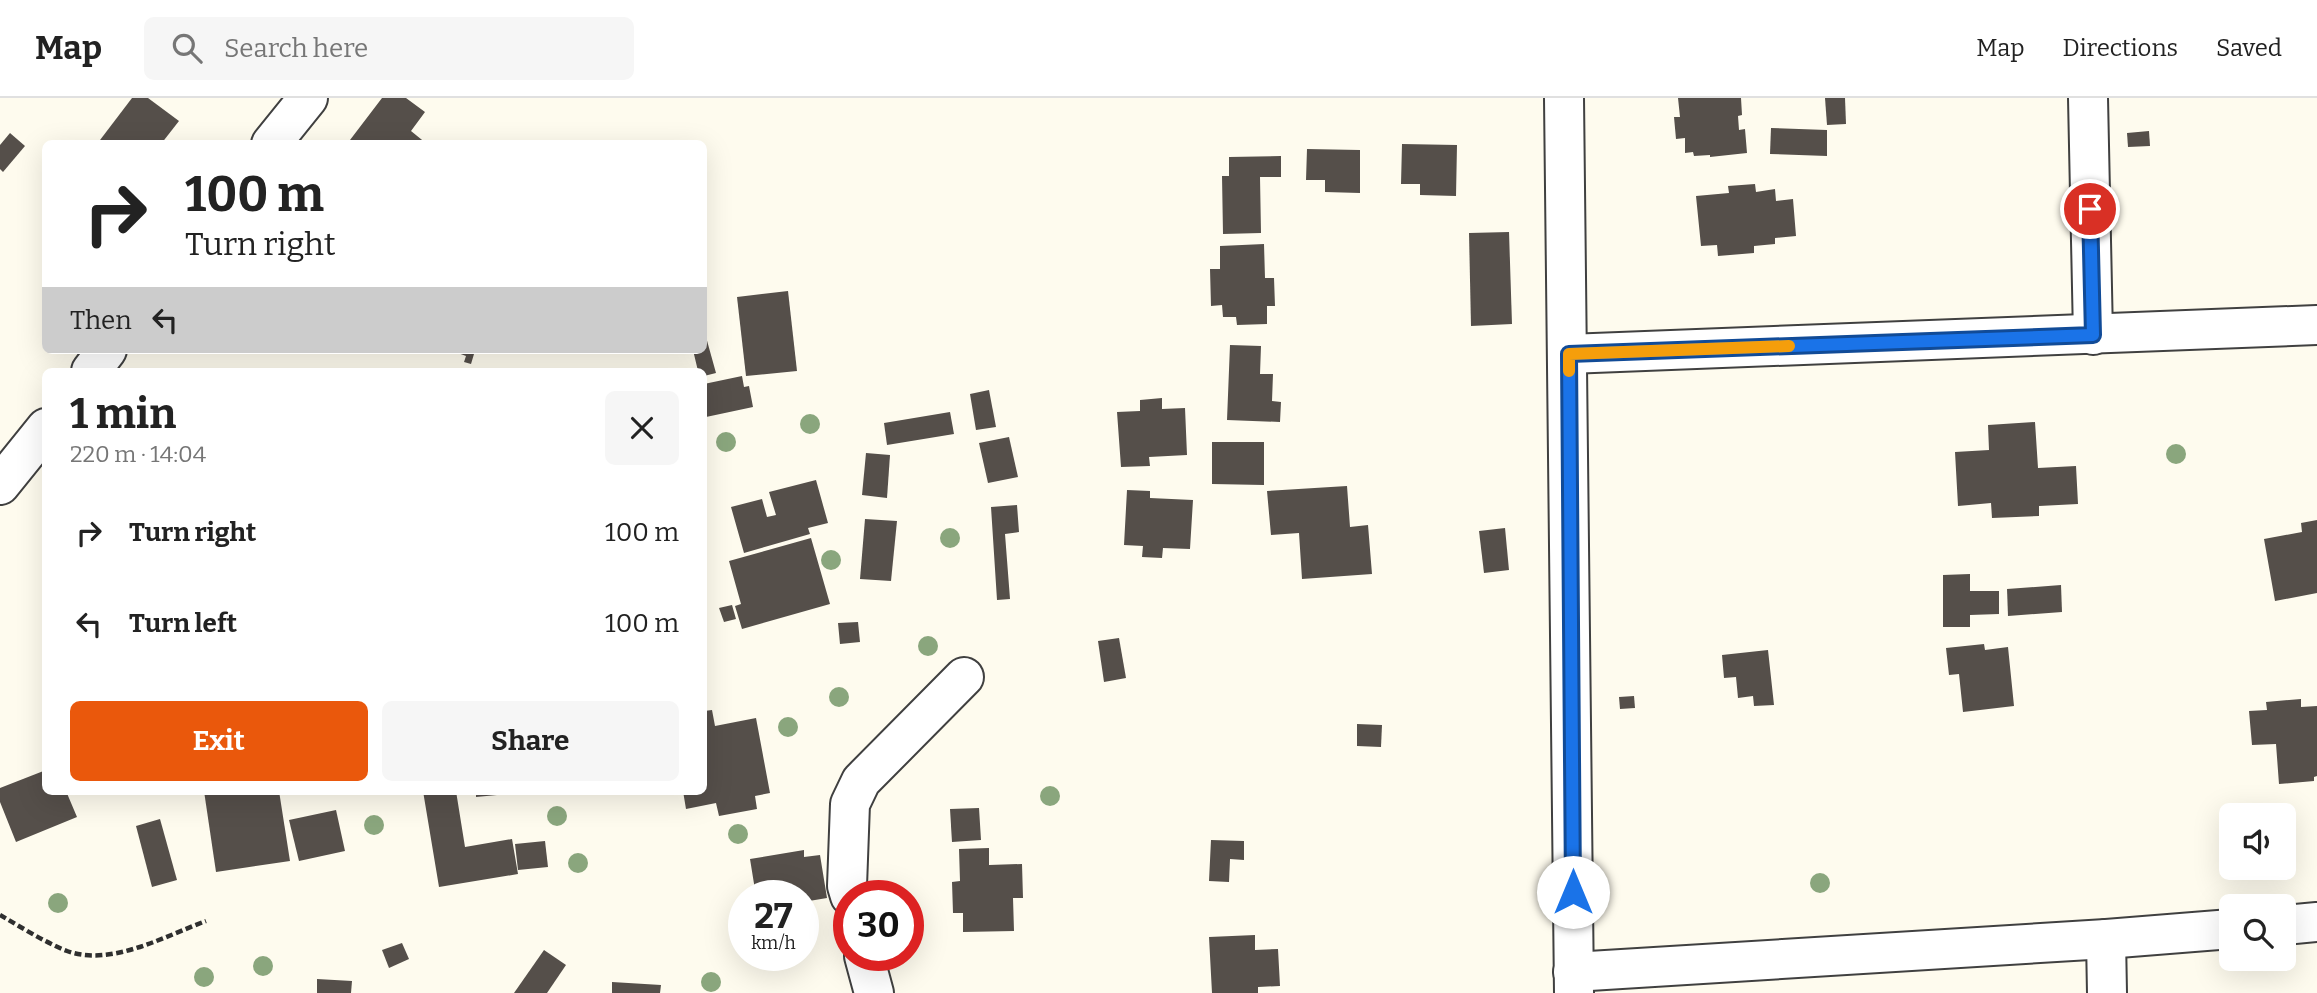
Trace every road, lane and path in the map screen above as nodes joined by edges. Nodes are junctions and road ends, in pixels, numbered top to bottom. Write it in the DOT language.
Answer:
graph roads {
  1 [pos="307,98"];
  2 [pos="1564,98"];
  3 [pos="2088,98"];
  4 [pos="274,140"];
  5 [pos="2317,325"];
  6 [pos="2093,335"];
  7 [pos="104,354"];
  8 [pos="1569,354"];
  9 [pos="92,368"];
  10 [pos="42,433"];
  11 [pos="0,485"];
  12 [pos="964,677"];
  13 [pos="847,880"];
  14 [pos="0,915"];
  15 [pos="206,921"];
  16 [pos="2317,922"];
  17 [pos="2296,924"];
  18 [pos="2219,930"];
  19 [pos="2106,939"];
  20 [pos="868,971"];
  21 [pos="1574,983"];
  22 [pos="874,993"];
  23 [pos="2107,993"];
  1 -- 4 [label="street"];
  2 -- 8 [label="street"];
  3 -- 6 [label="street"];
  5 -- 6 [label="street"];
  6 -- 8 [label="street"];
  7 -- 9 [label="street"];
  8 -- 21 [label="street"];
  10 -- 11 [label="street"];
  12 -- 13 [label="street"];
  14 -- 15 [label="path"];
  16 -- 17 [label="street"];
  18 -- 19 [label="street"];
  19 -- 21 [label="street"];
  19 -- 23 [label="street"];
  20 -- 22 [label="street"];
}
